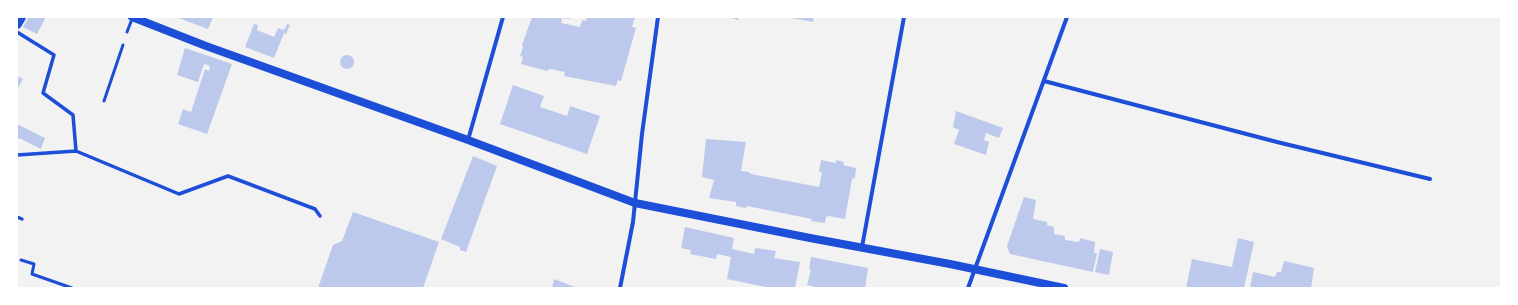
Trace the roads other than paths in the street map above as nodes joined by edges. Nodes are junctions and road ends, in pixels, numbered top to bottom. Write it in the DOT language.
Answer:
graph roads {
  1 [pos="21,17"];
  2 [pos="132,17"];
  3 [pos="503,17"];
  4 [pos="658,17"];
  5 [pos="904,17"];
  6 [pos="1067,17"];
  7 [pos="17,24"];
  8 [pos="17,32"];
  9 [pos="128,32"];
  10 [pos="123,45"];
  11 [pos="1044,81"];
  12 [pos="104,101"];
  13 [pos="468,140"];
  14 [pos="76,151"];
  15 [pos="17,155"];
  16 [pos="1430,179"];
  17 [pos="635,203"];
  18 [pos="320,216"];
  19 [pos="17,217"];
  20 [pos="22,220"];
  21 [pos="862,248"];
  22 [pos="21,260"];
  23 [pos="976,269"];
  24 [pos="72,288"];
  25 [pos="620,288"];
  26 [pos="968,288"];
  27 [pos="1064,288"];
  1 -- 7 [label="main road"];
  2 -- 9 [label="lane"];
  2 -- 13 [label="main road"];
  3 -- 13 [label="street"];
  4 -- 17 [label="street"];
  5 -- 21 [label="street"];
  6 -- 11 [label="street"];
  8 -- 14 [label="street"];
  10 -- 12 [label="lane"];
  11 -- 16 [label="street"];
  11 -- 23 [label="street"];
  13 -- 17 [label="main road"];
  14 -- 15 [label="street"];
  14 -- 18 [label="street"];
  17 -- 21 [label="main road"];
  17 -- 25 [label="street"];
  19 -- 20 [label="street"];
  21 -- 23 [label="main road"];
  22 -- 24 [label="lane"];
  23 -- 26 [label="street"];
  23 -- 27 [label="main road"];
}
